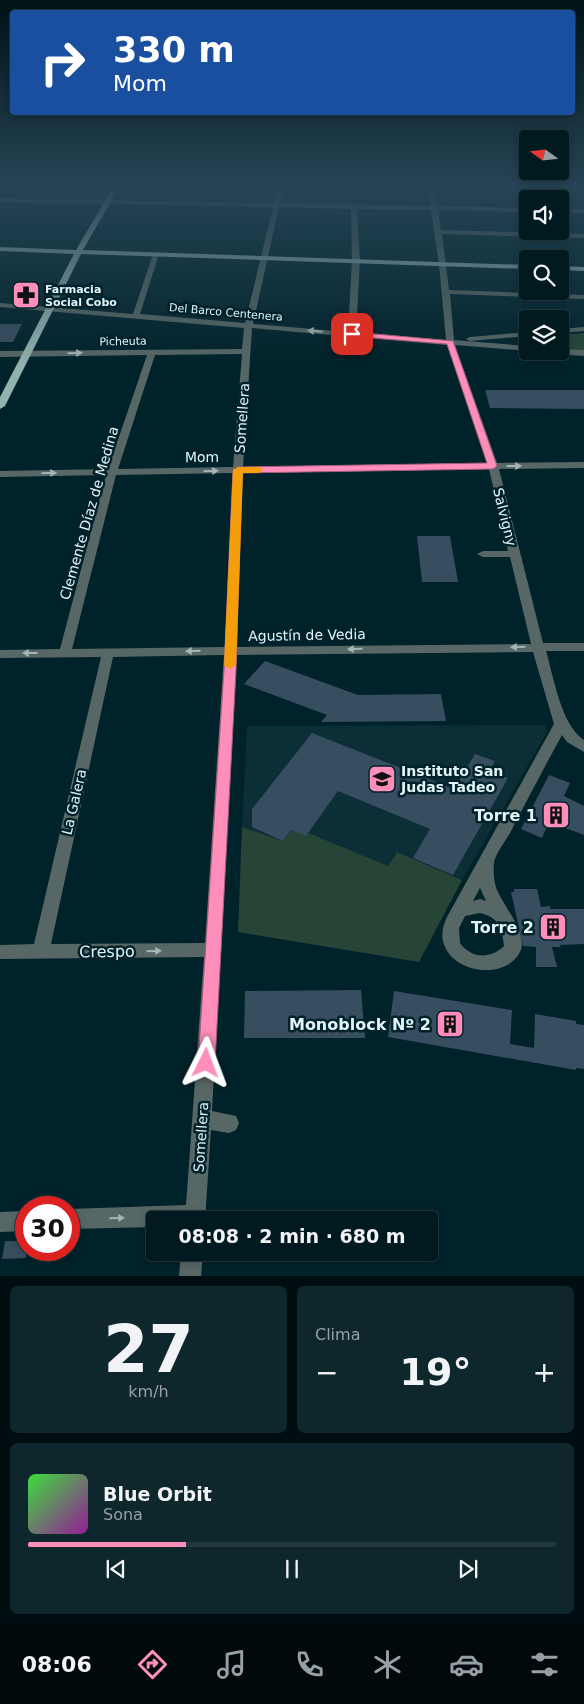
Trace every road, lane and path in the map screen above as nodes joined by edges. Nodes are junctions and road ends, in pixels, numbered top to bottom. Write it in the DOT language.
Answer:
graph roads {
  1 [pos="80,249"];
  2 [pos="267,249"];
  3 [pos="356,249"];
  4 [pos="441,249"];
  5 [pos="1,250"];
  6 [pos="78,252"];
  7 [pos="156,254"];
  8 [pos="265,258"];
  9 [pos="356,261"];
  10 [pos="443,264"];
  11 [pos="519,267"];
  12 [pos="569,268"];
  13 [pos="584,268"];
  14 [pos="446,292"];
  15 [pos="584,297"];
  16 [pos="0,305"];
  17 [pos="49,309"];
  18 [pos="136,316"];
  19 [pos="248,326"];
  20 [pos="584,329"];
  21 [pos="569,330"];
  22 [pos="352,334"];
  23 [pos="519,335"];
  24 [pos="450,342"];
  25 [pos="519,348"];
  26 [pos="152,352"];
  27 [pos="246,352"];
  28 [pos="569,352"];
  29 [pos="27,353"];
  30 [pos="584,353"];
  31 [pos="0,354"];
  32 [pos="0,406"];
  33 [pos="584,465"];
  34 [pos="493,466"];
  35 [pos="238,470"];
  36 [pos="112,472"];
  37 [pos="0,474"];
  38 [pos="483,554"];
  39 [pos="514,554"];
  40 [pos="538,647"];
  41 [pos="584,647"];
  42 [pos="231,650"];
  43 [pos="108,652"];
  44 [pos="65,653"];
  45 [pos="0,654"];
  46 [pos="561,724"];
  47 [pos="584,747"];
  48 [pos="486,862"];
  49 [pos="460,910"];
  50 [pos="501,914"];
  51 [pos="213,950"];
  52 [pos="0,952"];
  53 [pos="41,952"];
  54 [pos="203,1119"];
  55 [pos="229,1123"];
  56 [pos="195,1211"];
  57 [pos="146,1218"];
  58 [pos="80,1219"];
  59 [pos="15,1221"];
  60 [pos="0,1222"];
  61 [pos="191,1261"];
  62 [pos="190,1276"];
  1 -- 6 [label="main road"];
  2 -- 8 [label="street, Somellera"];
  3 -- 9 [label="street"];
  4 -- 10 [label="street, Salvigny"];
  5 -- 6 [label="main road"];
  6 -- 7 [label="main road"];
  6 -- 17 [label="main road"];
  7 -- 8 [label="main road"];
  7 -- 18 [label="street"];
  8 -- 9 [label="main road"];
  8 -- 19 [label="street, Somellera"];
  9 -- 10 [label="main road"];
  9 -- 22 [label="street"];
  10 -- 11 [label="main road"];
  10 -- 14 [label="street, Salvigny"];
  12 -- 13 [label="main road"];
  14 -- 15 [label="street"];
  14 -- 24 [label="street, Salvigny"];
  16 -- 17 [label="street, Del Barco Centenera"];
  17 -- 18 [label="street, Del Barco Centenera"];
  17 -- 29 [label="main road"];
  18 -- 19 [label="street, Del Barco Centenera"];
  22 -- 19 [label="street, Del Barco Centenera, one-way"];
  19 -- 27 [label="street, Somellera"];
  20 -- 21 [label="street"];
  22 -- 24 [label="street, Del Barco Centenera"];
  23 -- 24 [label="street, Del Barco Centenera"];
  24 -- 25 [label="street, Del Barco Centenera"];
  24 -- 34 [label="street, Salvigny"];
  26 -- 27 [label="street, Picheuta"];
  29 -- 26 [label="street, Picheuta, one-way"];
  26 -- 36 [label="street, Clemente Díaz de Medina"];
  27 -- 35 [label="street, Somellera"];
  28 -- 30 [label="street"];
  29 -- 31 [label="street, Picheuta"];
  29 -- 32 [label="main road"];
  34 -- 33 [label="street, Mom, one-way"];
  34 -- 35 [label="street, Mom"];
  34 -- 39 [label="street, Salvigny"];
  36 -- 35 [label="street, Mom, one-way"];
  35 -- 42 [label="street, Somellera"];
  37 -- 36 [label="street, Mom, one-way"];
  36 -- 44 [label="street, Clemente Díaz de Medina"];
  38 -- 39 [label="street"];
  39 -- 40 [label="street, Salvigny"];
  40 -- 41 [label="street, Agustín de Vedia"];
  40 -- 42 [label="street, Agustín de Vedia, one-way"];
  40 -- 46 [label="street, Salvigny"];
  42 -- 43 [label="street, Agustín de Vedia, one-way"];
  42 -- 51 [label="street, Somellera"];
  43 -- 44 [label="street, Agustín de Vedia"];
  43 -- 53 [label="street, La Galera"];
  44 -- 45 [label="street, Agustín de Vedia, one-way"];
  46 -- 47 [label="street, Salvigny"];
  46 -- 48 [label="street"];
  48 -- 49 [label="street"];
  48 -- 50 [label="street"];
  49 -- 50 [label="street"];
  49 -- 50 [label="street"];
  53 -- 51 [label="street, Crespo, one-way"];
  51 -- 54 [label="street, Somellera"];
  52 -- 53 [label="street, Crespo"];
  54 -- 55 [label="street"];
  54 -- 56 [label="street, Somellera"];
  58 -- 57 [label="street, one-way"];
  59 -- 60 [label="street"];
  61 -- 62 [label="street"];
}
